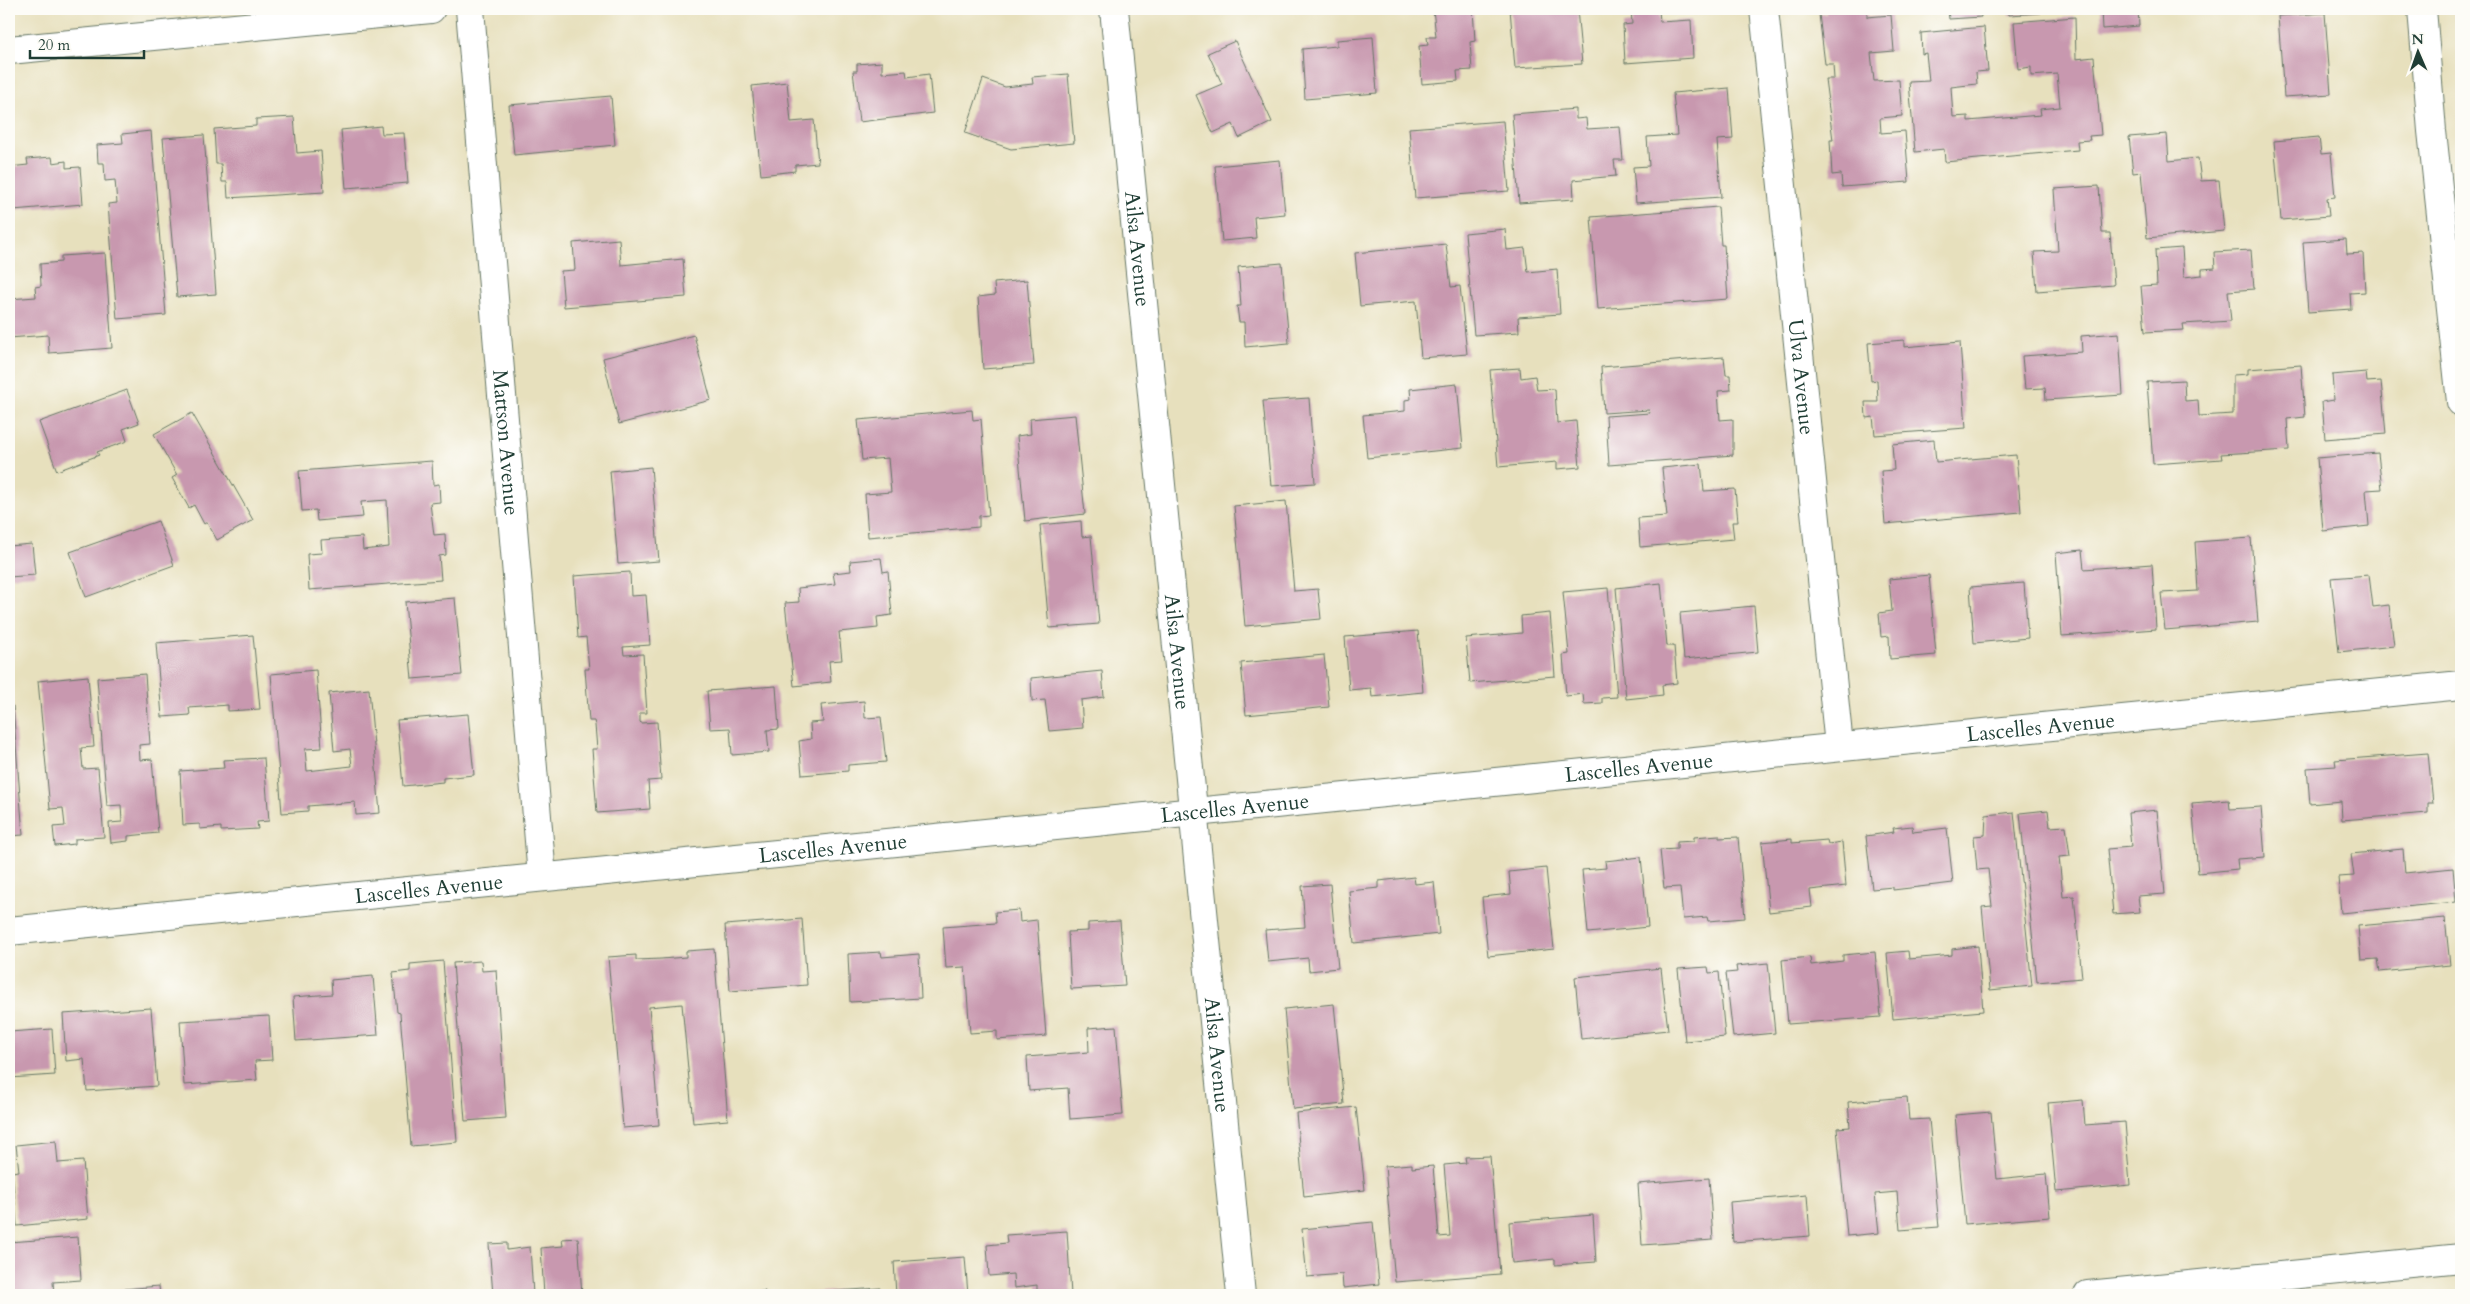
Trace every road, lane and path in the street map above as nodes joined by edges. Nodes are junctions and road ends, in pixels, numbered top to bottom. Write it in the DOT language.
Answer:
graph roads {
  1 [pos="431,9"];
  2 [pos="470,9"];
  3 [pos="1114,9"];
  4 [pos="1764,9"];
  5 [pos="2422,9"];
  6 [pos="9,50"];
  7 [pos="2461,402"];
  8 [pos="2461,685"];
  9 [pos="1839,746"];
  10 [pos="1194,811"];
  11 [pos="542,877"];
  12 [pos="9,931"];
  13 [pos="2461,1258"];
  14 [pos="1242,1295"];
  15 [pos="2088,1295"];
  1 -- 6 [label="street"];
  2 -- 11 [label="street, Mattson Avenue"];
  3 -- 10 [label="street, Ailsa Avenue"];
  4 -- 9 [label="street, Ulva Avenue"];
  5 -- 7 [label="street"];
  8 -- 9 [label="street, Lascelles Avenue"];
  9 -- 10 [label="street, Lascelles Avenue"];
  10 -- 11 [label="street, Lascelles Avenue"];
  10 -- 14 [label="street, Ailsa Avenue"];
  11 -- 12 [label="street, Lascelles Avenue"];
  13 -- 15 [label="street"];
}
